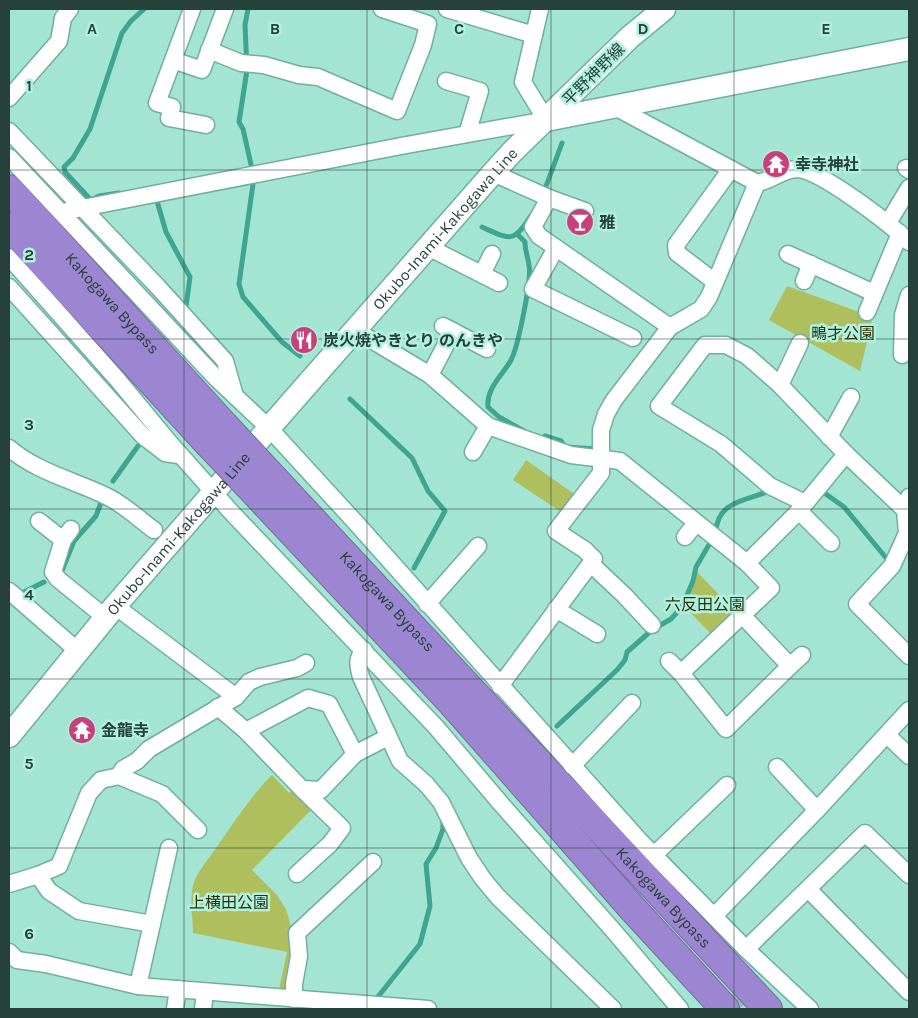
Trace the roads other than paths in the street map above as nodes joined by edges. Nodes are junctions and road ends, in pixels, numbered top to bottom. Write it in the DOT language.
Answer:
graph roads {
  1 [pos="70,9"];
  2 [pos="192,9"];
  3 [pos="225,9"];
  4 [pos="382,9"];
  5 [pos="447,9"];
  6 [pos="540,9"];
  7 [pos="664,9"];
  8 [pos="534,35"];
  9 [pos="909,49"];
  10 [pos="209,50"];
  11 [pos="173,60"];
  12 [pos="446,81"];
  13 [pos="9,98"];
  14 [pos="615,108"];
  15 [pos="546,120"];
  16 [pos="206,125"];
  17 [pos="9,131"];
  18 [pos="467,134"];
  19 [pos="9,157"];
  20 [pos="731,169"];
  21 [pos="493,173"];
  22 [pos="757,183"];
  23 [pos="909,188"];
  24 [pos="9,189"];
  25 [pos="549,198"];
  26 [pos="75,210"];
  27 [pos="585,210"];
  28 [pos="9,226"];
  29 [pos="899,233"];
  30 [pos="428,247"];
  31 [pos="556,248"];
  32 [pos="492,254"];
  33 [pos="788,254"];
  34 [pos="9,257"];
  35 [pos="812,264"];
  36 [pos="482,274"];
  37 [pos="804,281"];
  38 [pos="715,282"];
  39 [pos="499,283"];
  40 [pos="9,287"];
  41 [pos="874,293"];
  42 [pos="909,295"];
  43 [pos="866,312"];
  44 [pos="670,327"];
  45 [pos="355,330"];
  46 [pos="633,338"];
  47 [pos="800,343"];
  48 [pos="487,349"];
  49 [pos="902,355"];
  50 [pos="430,375"];
  51 [pos="780,385"];
  52 [pos="235,396"];
  53 [pos="851,397"];
  54 [pos="488,426"];
  55 [pos="269,428"];
  56 [pos="216,434"];
  57 [pos="829,437"];
  58 [pos="9,448"];
  59 [pos="473,452"];
  60 [pos="846,454"];
  61 [pos="182,456"];
  62 [pos="600,460"];
  63 [pos="268,490"];
  64 [pos="214,492"];
  65 [pos="907,504"];
  66 [pos="802,507"];
  67 [pos="39,521"];
  68 [pos="696,523"];
  69 [pos="154,530"];
  70 [pos="685,537"];
  71 [pos="831,543"];
  72 [pos="478,546"];
  73 [pos="747,563"];
  74 [pos="590,564"];
  75 [pos="9,591"];
  76 [pos="427,604"];
  77 [pos="556,609"];
  78 [pos="110,612"];
  79 [pos="742,614"];
  80 [pos="652,625"];
  81 [pos="597,634"];
  82 [pos="364,650"];
  83 [pos="78,651"];
  84 [pos="909,656"];
  85 [pos="670,661"];
  86 [pos="306,663"];
  87 [pos="681,673"];
  88 [pos="500,686"];
  89 [pos="236,697"];
  90 [pos="632,703"];
  91 [pos="218,706"];
  92 [pos="909,712"];
  93 [pos="246,731"];
  94 [pos="887,735"];
  95 [pos="9,736"];
  96 [pos="388,737"];
  97 [pos="355,754"];
  98 [pos="909,756"];
  99 [pos="572,766"];
  100 [pos="777,767"];
  101 [pos="119,776"];
  102 [pos="727,785"];
  103 [pos="302,789"];
  104 [pos="817,810"];
  105 [pos="198,830"];
  106 [pos="169,848"];
  107 [pos="654,855"];
  108 [pos="373,862"];
  109 [pos="298,874"];
  110 [pos="38,875"];
  111 [pos="909,875"];
  112 [pos="9,884"];
  113 [pos="808,889"];
  114 [pos="632,908"];
  115 [pos="152,924"];
  116 [pos="706,924"];
  117 [pos="746,949"];
  118 [pos="9,952"];
  119 [pos="46,964"];
  120 [pos="9,972"];
  121 [pos="138,986"];
  122 [pos="178,989"];
  123 [pos="205,992"];
  124 [pos="909,992"];
  125 [pos="294,999"];
  126 [pos="274,1004"];
  127 [pos="175,1009"];
  128 [pos="203,1009"];
  129 [pos="428,1009"];
  130 [pos="614,1009"];
  131 [pos="680,1009"];
  132 [pos="712,1009"];
  133 [pos="725,1009"];
  134 [pos="768,1009"];
  135 [pos="778,1009"];
  136 [pos="810,1009"];
  1 -- 13 [label="street"];
  2 -- 11 [label="street"];
  3 -- 10 [label="street"];
  4 -- 10 [label="street"];
  5 -- 8 [label="street"];
  6 -- 8 [label="street"];
  7 -- 15 [label="main road, 平野神野線"];
  8 -- 15 [label="street"];
  9 -- 14 [label="main road"];
  10 -- 11 [label="street"];
  11 -- 16 [label="street"];
  12 -- 18 [label="street"];
  14 -- 15 [label="main road"];
  14 -- 20 [label="street"];
  15 -- 18 [label="street"];
  15 -- 21 [label="main road, Okubo-Inami-Kakogawa Line"];
  17 -- 26 [label="street"];
  18 -- 26 [label="street"];
  19 -- 52 [label="street"];
  20 -- 22 [label="street"];
  20 -- 38 [label="street"];
  21 -- 25 [label="street"];
  21 -- 30 [label="main road, Okubo-Inami-Kakogawa Line"];
  22 -- 29 [label="street"];
  22 -- 38 [label="street"];
  23 -- 29 [label="street"];
  24 -- 56 [label="highway, Kakogawa Bypass"];
  25 -- 27 [label="street"];
  25 -- 31 [label="street"];
  26 -- 52 [label="street"];
  28 -- 56 [label="highway, Kakogawa Bypass"];
  29 -- 41 [label="street"];
  30 -- 36 [label="street"];
  30 -- 45 [label="main road, Okubo-Inami-Kakogawa Line"];
  31 -- 44 [label="street"];
  31 -- 46 [label="street"];
  32 -- 36 [label="street"];
  33 -- 35 [label="street"];
  34 -- 61 [label="street"];
  35 -- 37 [label="street"];
  35 -- 41 [label="street"];
  36 -- 39 [label="street"];
  38 -- 44 [label="street"];
  40 -- 61 [label="street"];
  41 -- 43 [label="street"];
  42 -- 49 [label="street"];
  44 -- 62 [label="street"];
  45 -- 50 [label="street"];
  45 -- 55 [label="main road, Okubo-Inami-Kakogawa Line"];
  47 -- 51 [label="street"];
  48 -- 50 [label="street"];
  50 -- 54 [label="street"];
  51 -- 57 [label="street"];
  51 -- 66 [label="street"];
  52 -- 55 [label="street"];
  53 -- 57 [label="street"];
  54 -- 59 [label="street"];
  54 -- 62 [label="street"];
  55 -- 64 [label="main road, Okubo-Inami-Kakogawa Line"];
  55 -- 76 [label="street"];
  56 -- 63 [label="highway, Kakogawa Bypass, bridge"];
  57 -- 60 [label="street"];
  58 -- 69 [label="street"];
  60 -- 65 [label="street"];
  60 -- 66 [label="street"];
  61 -- 64 [label="street"];
  62 -- 68 [label="street"];
  62 -- 74 [label="street"];
  63 -- 114 [label="highway, Kakogawa Bypass"];
  63 -- 116 [label="highway, Kakogawa Bypass"];
  64 -- 78 [label="main road, Okubo-Inami-Kakogawa Line"];
  64 -- 82 [label="street"];
  65 -- 84 [label="street"];
  66 -- 71 [label="street"];
  66 -- 73 [label="street"];
  67 -- 78 [label="street"];
  68 -- 70 [label="street"];
  68 -- 73 [label="street"];
  72 -- 76 [label="street"];
  73 -- 79 [label="street"];
  74 -- 77 [label="street"];
  74 -- 80 [label="street"];
  75 -- 83 [label="street"];
  76 -- 88 [label="street"];
  77 -- 81 [label="street"];
  77 -- 88 [label="street"];
  78 -- 83 [label="main road, Okubo-Inami-Kakogawa Line"];
  78 -- 89 [label="street"];
  79 -- 87 [label="street"];
  79 -- 87 [label="street"];
  82 -- 96 [label="street"];
  82 -- 131 [label="street"];
  83 -- 95 [label="main road, Okubo-Inami-Kakogawa Line"];
  85 -- 87 [label="street"];
  86 -- 89 [label="street"];
  88 -- 99 [label="street"];
  89 -- 91 [label="street"];
  90 -- 99 [label="street"];
  91 -- 93 [label="street"];
  91 -- 101 [label="street"];
  92 -- 94 [label="street"];
  93 -- 97 [label="street"];
  93 -- 103 [label="street"];
  94 -- 98 [label="street"];
  94 -- 104 [label="street"];
  96 -- 97 [label="street"];
  96 -- 130 [label="street"];
  97 -- 103 [label="street"];
  99 -- 107 [label="street"];
  100 -- 104 [label="street"];
  101 -- 105 [label="street"];
  101 -- 110 [label="street"];
  102 -- 107 [label="street"];
  103 -- 109 [label="street"];
  104 -- 116 [label="street"];
  106 -- 115 [label="street"];
  107 -- 116 [label="street"];
  108 -- 125 [label="street"];
  110 -- 112 [label="street"];
  110 -- 115 [label="street"];
  111 -- 113 [label="street"];
  113 -- 117 [label="street"];
  113 -- 124 [label="street"];
  114 -- 132 [label="highway"];
  114 -- 133 [label="highway, Kakogawa Bypass"];
  115 -- 121 [label="street"];
  116 -- 117 [label="street"];
  116 -- 134 [label="highway, Kakogawa Bypass"];
  116 -- 135 [label="highway"];
  117 -- 136 [label="street"];
  118 -- 119 [label="street"];
  119 -- 120 [label="street"];
  119 -- 121 [label="street"];
  121 -- 122 [label="street"];
  122 -- 123 [label="street"];
  122 -- 127 [label="street"];
  123 -- 126 [label="street"];
  123 -- 128 [label="street"];
  125 -- 126 [label="street"];
  125 -- 129 [label="street"];
}
